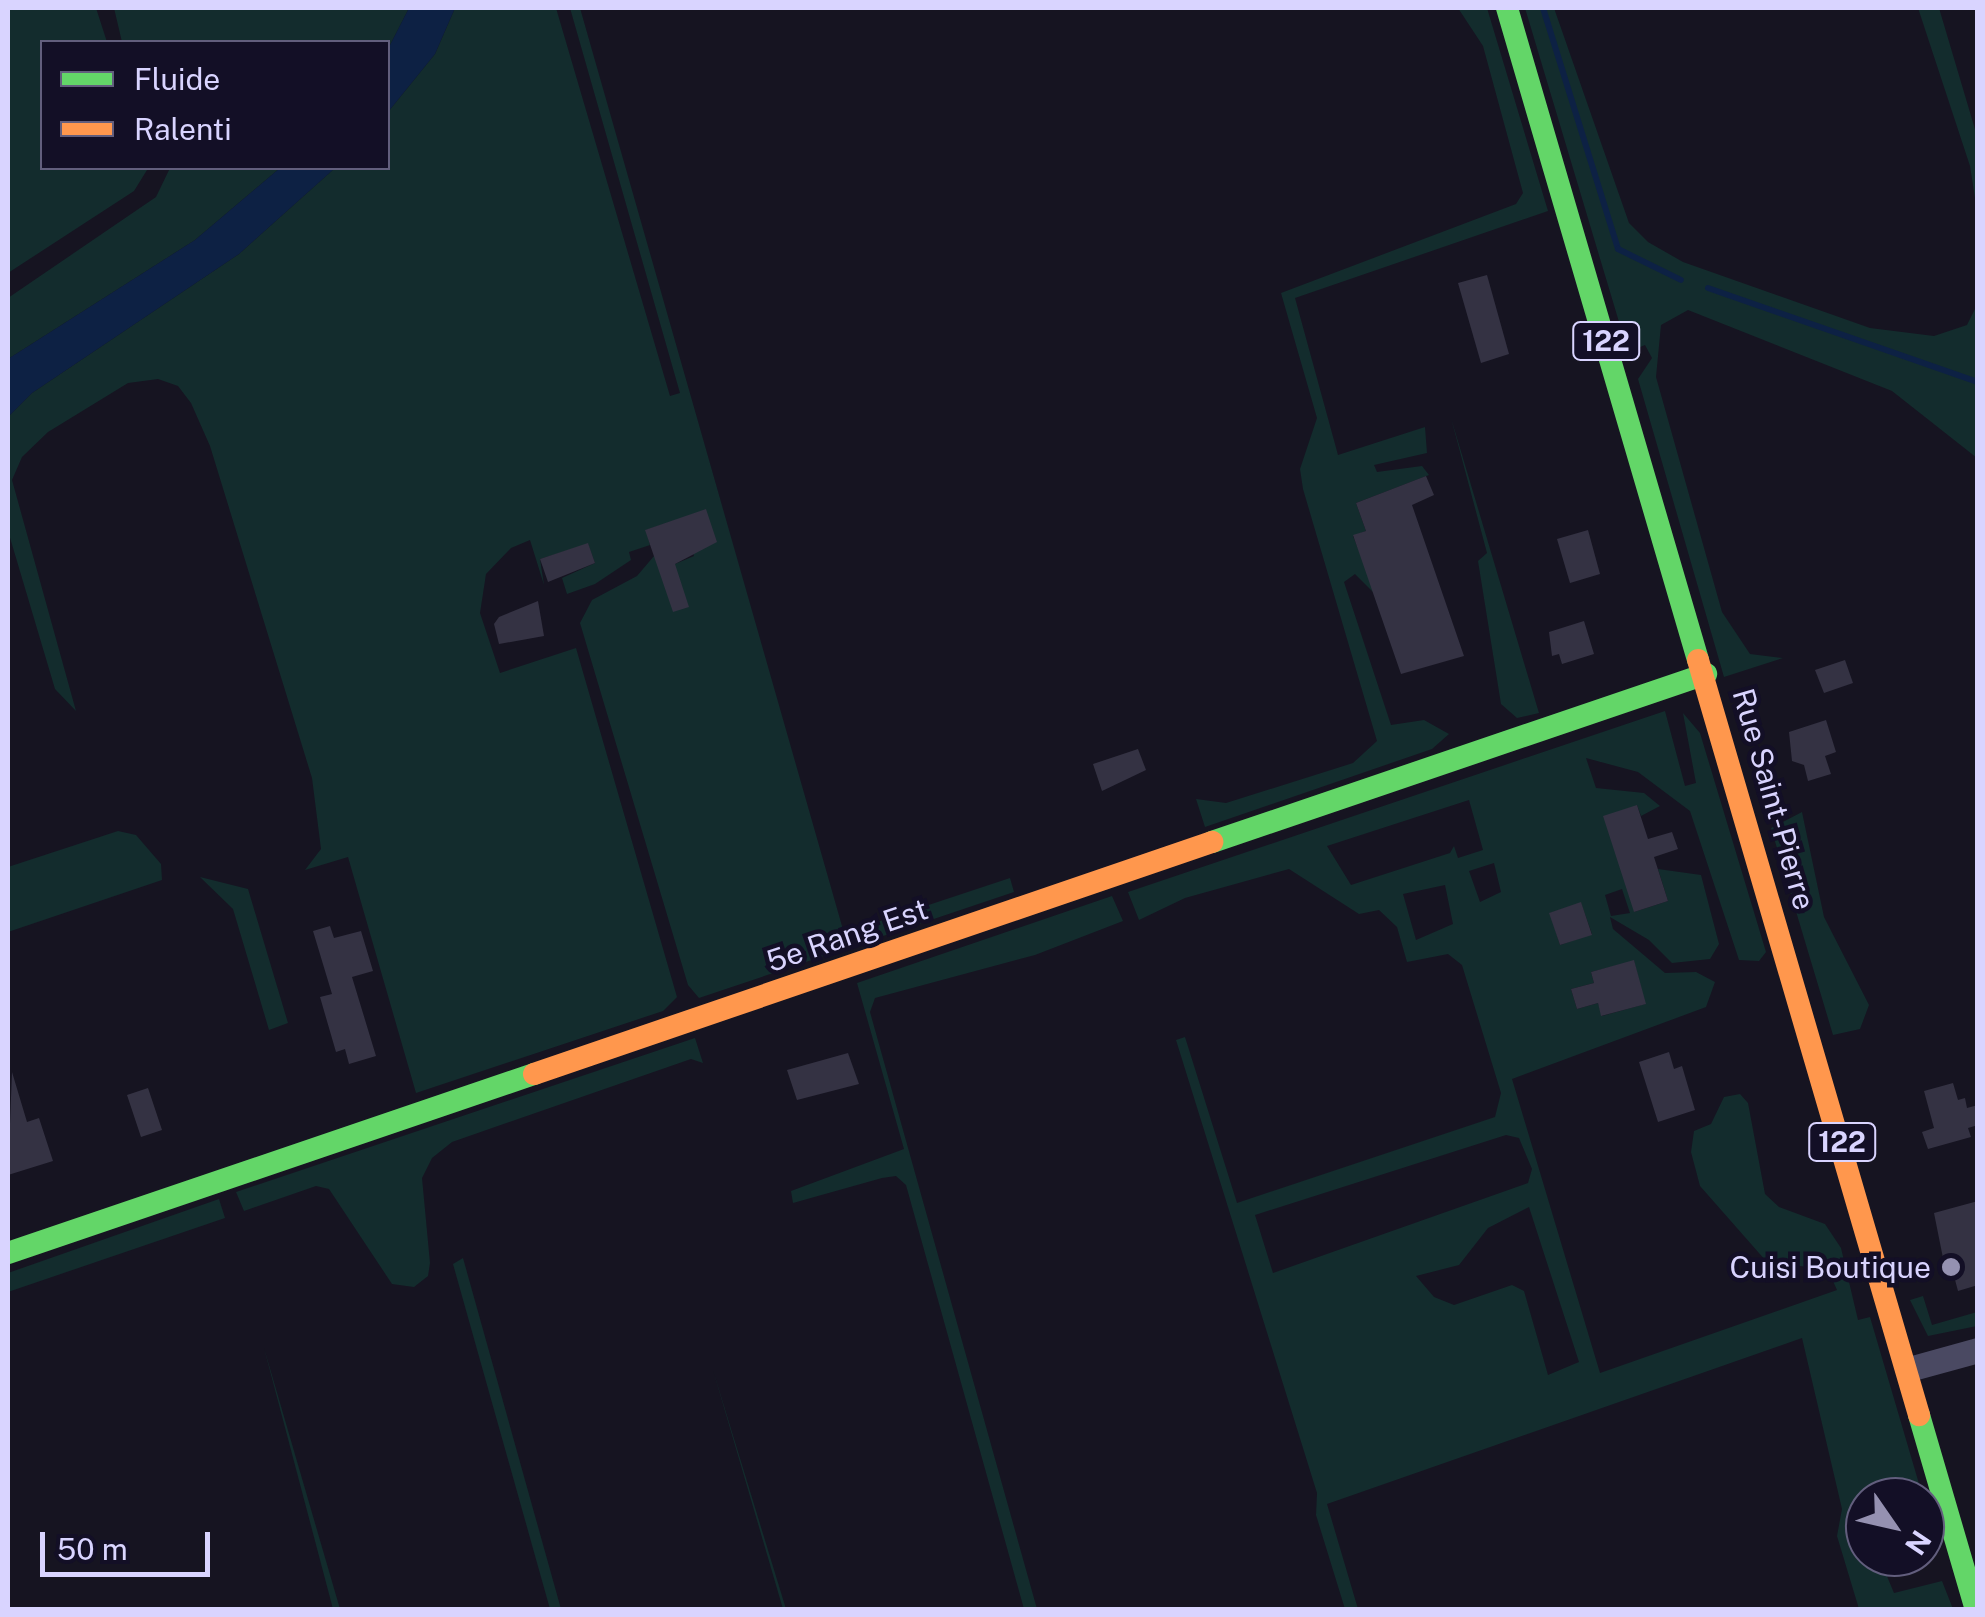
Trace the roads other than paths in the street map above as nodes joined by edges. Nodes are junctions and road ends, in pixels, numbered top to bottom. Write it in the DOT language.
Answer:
graph roads {
  1 [pos="1507,8"];
  2 [pos="1706,674"];
  3 [pos="8,1253"];
  4 [pos="1978,1350"];
  5 [pos="1909,1369"];
  6 [pos="1976,1610"];
  1 -- 2 [label="street, Rue Saint-Pierre / 122"];
  2 -- 3 [label="street, 5e Rang Est"];
  2 -- 5 [label="street, Rue Saint-Pierre / 122"];
  4 -- 5 [label="street"];
  5 -- 6 [label="street, Rue Saint-Pierre / 122"];
}
